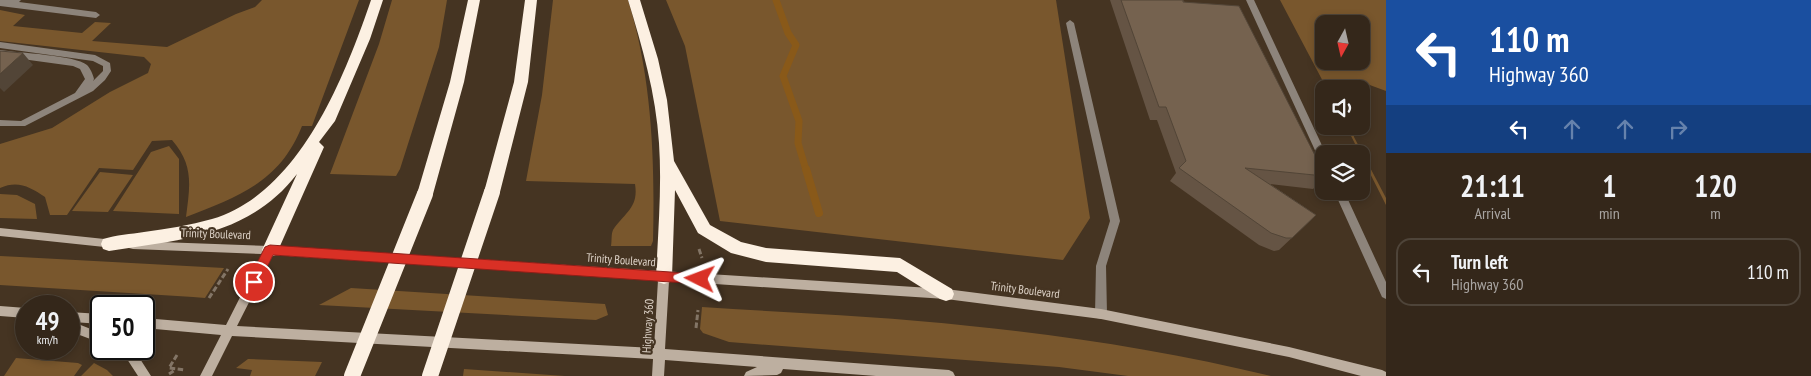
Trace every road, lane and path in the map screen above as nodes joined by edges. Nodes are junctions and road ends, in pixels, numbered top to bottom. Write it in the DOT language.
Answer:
graph roads {
  1 [pos="377,0"];
  2 [pos="474,0"];
  3 [pos="531,0"];
  4 [pos="634,0"];
  5 [pos="1250,0"];
  6 [pos="15,2"];
  7 [pos="0,3"];
  8 [pos="96,16"];
  9 [pos="1070,23"];
  10 [pos="0,46"];
  11 [pos="0,53"];
  12 [pos="64,103"];
  13 [pos="332,112"];
  14 [pos="0,123"];
  15 [pos="1317,145"];
  16 [pos="667,161"];
  17 [pos="1342,200"];
  18 [pos="0,232"];
  19 [pos="109,244"];
  20 [pos="270,250"];
  21 [pos="228,269"];
  22 [pos="664,277"];
  23 [pos="946,294"];
  24 [pos="1386,294"];
  25 [pos="209,298"];
  26 [pos="698,310"];
  27 [pos="0,311"];
  28 [pos="15,312"];
  29 [pos="1101,314"];
  30 [pos="155,324"];
  31 [pos="696,328"];
  32 [pos="230,331"];
  33 [pos="177,354"];
  34 [pos="660,354"];
  35 [pos="134,360"];
  36 [pos="822,367"];
  37 [pos="176,370"];
  38 [pos="185,370"];
  39 [pos="169,374"];
  40 [pos="145,376"];
  41 [pos="206,376"];
  42 [pos="352,376"];
  43 [pos="430,376"];
  44 [pos="658,376"];
  45 [pos="750,376"];
  46 [pos="949,376"];
  47 [pos="1382,376"];
  1 -- 13 [label="highway"];
  2 -- 42 [label="highway, bridge"];
  3 -- 43 [label="highway, bridge"];
  4 -- 16 [label="highway"];
  5 -- 15 [label="lane"];
  6 -- 7 [label="lane"];
  6 -- 8 [label="lane"];
  9 -- 29 [label="lane"];
  10 -- 12 [label="lane"];
  11 -- 12 [label="lane"];
  12 -- 14 [label="lane"];
  13 -- 19 [label="highway"];
  13 -- 20 [label="highway"];
  16 -- 22 [label="highway"];
  16 -- 23 [label="highway"];
  17 -- 24 [label="lane"];
  18 -- 19 [label="main road, Trinity Boulevard"];
  19 -- 20 [label="main road, Trinity Boulevard"];
  20 -- 22 [label="main road, Trinity Boulevard"];
  20 -- 32 [label="main road"];
  21 -- 25 [label="path"];
  22 -- 23 [label="main road, Trinity Boulevard"];
  22 -- 34 [label="main road, Highway 360"];
  23 -- 29 [label="main road, Trinity Boulevard"];
  26 -- 31 [label="path"];
  27 -- 28 [label="main road"];
  29 -- 47 [label="main road, Trinity Boulevard"];
  30 -- 32 [label="main road"];
  32 -- 34 [label="main road"];
  32 -- 41 [label="main road"];
  33 -- 37 [label="path"];
  34 -- 36 [label="main road"];
  34 -- 44 [label="main road, Highway 360"];
  35 -- 40 [label="main road"];
  36 -- 45 [label="main road"];
  36 -- 46 [label="main road"];
  37 -- 38 [label="path"];
  37 -- 39 [label="path"];
}
